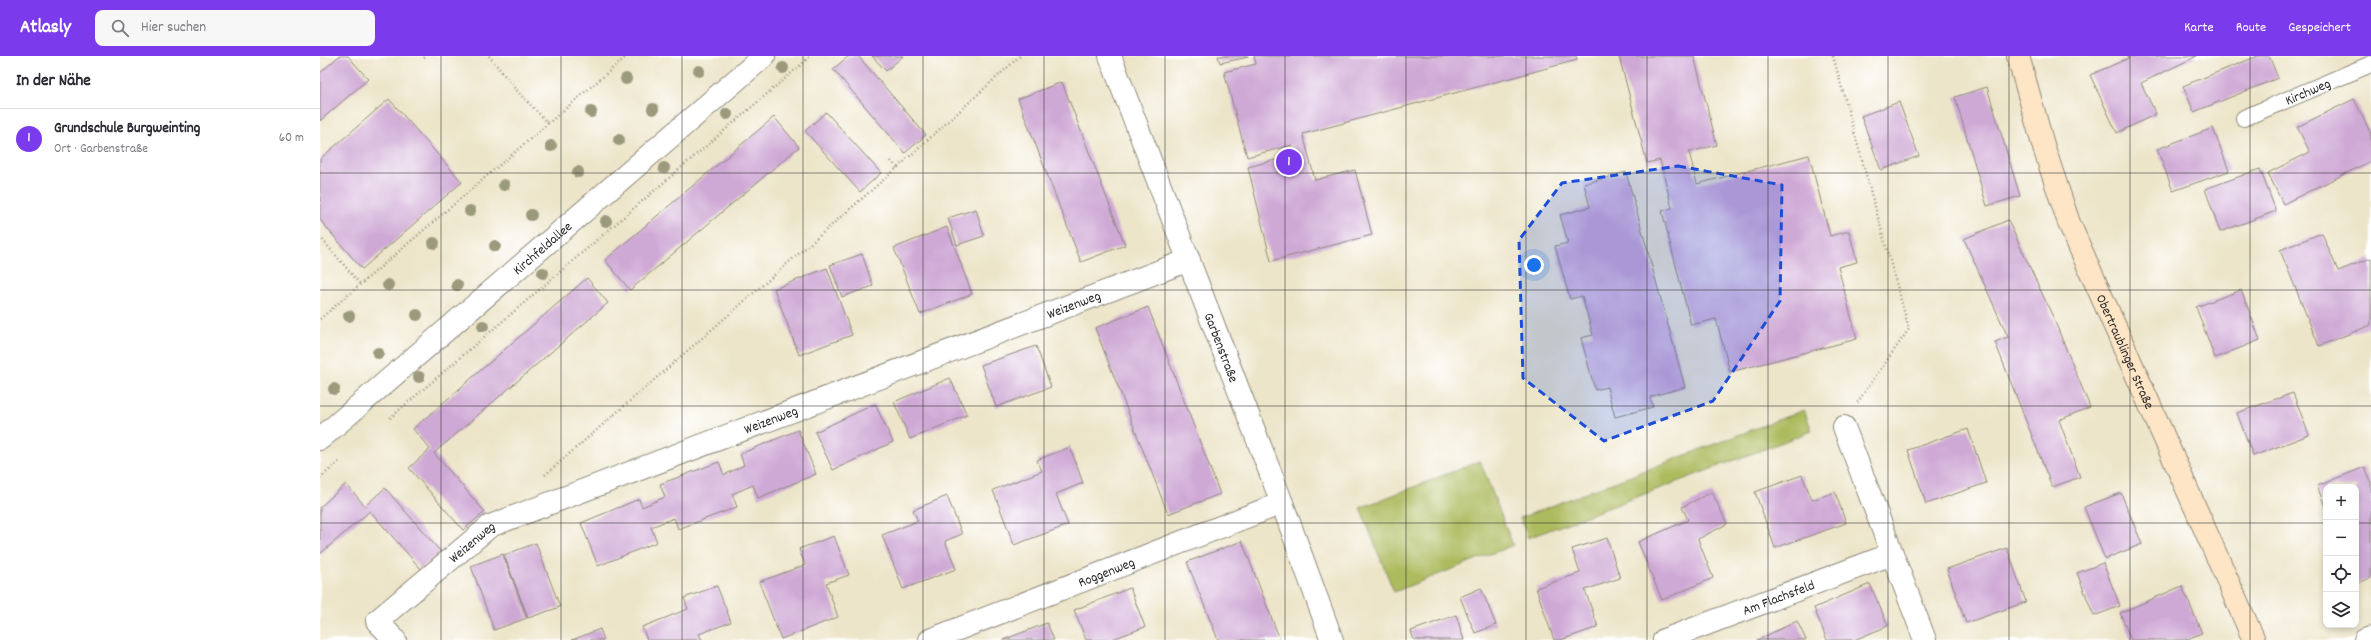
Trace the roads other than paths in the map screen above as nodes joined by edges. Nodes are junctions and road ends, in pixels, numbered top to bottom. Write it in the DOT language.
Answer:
graph roads {
  1 [pos="764,56"];
  2 [pos="1110,56"];
  3 [pos="2018,56"];
  4 [pos="2371,64"];
  5 [pos="2244,118"];
  6 [pos="1189,260"];
  7 [pos="1844,427"];
  8 [pos="320,439"];
  9 [pos="1282,503"];
  10 [pos="1892,554"];
  11 [pos="2371,638"];
  12 [pos="395,640"];
  13 [pos="930,640"];
  14 [pos="1332,640"];
  15 [pos="1664,640"];
  16 [pos="1925,640"];
  17 [pos="2254,640"];
  18 [pos="2366,640"];
  1 -- 8 [label="street, Kirchfeldallee"];
  2 -- 6 [label="street, Garbenstraße"];
  3 -- 17 [label="street, Obertraublinger Straße"];
  4 -- 5 [label="lane, Kirchweg"];
  6 -- 9 [label="street, Garbenstraße"];
  6 -- 12 [label="street, Weizenweg"];
  7 -- 10 [label="street"];
  9 -- 13 [label="street, Roggenweg"];
  9 -- 14 [label="street, Garbenstraße"];
  10 -- 15 [label="street, Am Flachsfeld"];
  10 -- 16 [label="street"];
  11 -- 18 [label="street"];
}
